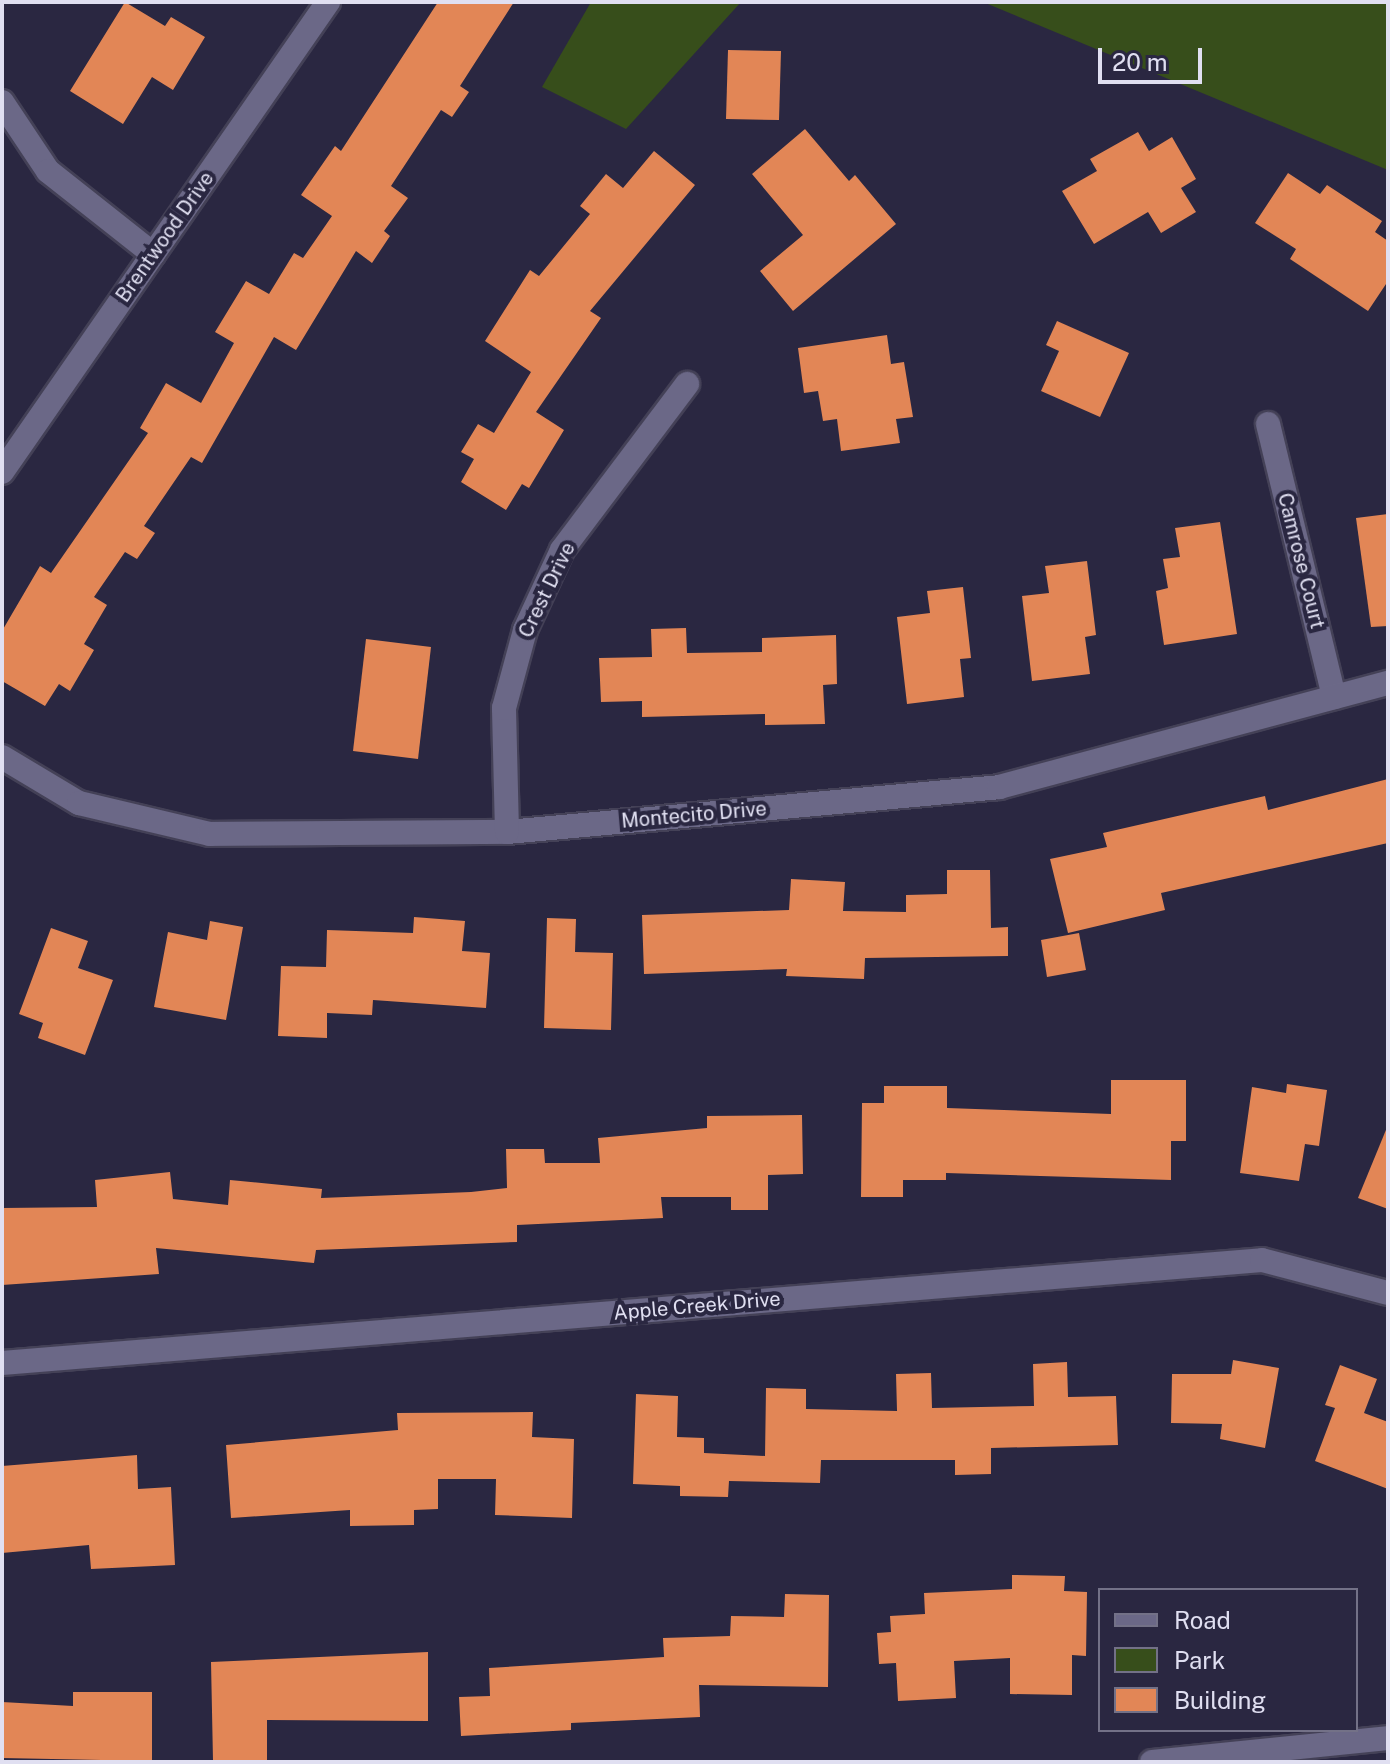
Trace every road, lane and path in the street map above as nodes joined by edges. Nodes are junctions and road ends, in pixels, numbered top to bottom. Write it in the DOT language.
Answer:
graph roads {
  1 [pos="328,2"];
  2 [pos="2,102"];
  3 [pos="153,254"];
  4 [pos="687,384"];
  5 [pos="1268,424"];
  6 [pos="2,472"];
  7 [pos="1388,683"];
  8 [pos="1334,697"];
  9 [pos="2,757"];
  10 [pos="507,832"];
  11 [pos="1388,1293"];
  12 [pos="2,1363"];
  13 [pos="1387,1743"];
  14 [pos="1152,1762"];
  1 -- 3 [label="street, Brentwood Drive"];
  2 -- 3 [label="street"];
  3 -- 6 [label="street, Brentwood Drive"];
  4 -- 10 [label="street, Crest Drive"];
  5 -- 8 [label="street, Camrose Court"];
  7 -- 8 [label="street, Montecito Drive"];
  8 -- 10 [label="street, Montecito Drive"];
  9 -- 10 [label="street, Montecito Drive"];
  11 -- 12 [label="street, Apple Creek Drive"];
  13 -- 14 [label="street"];
}
